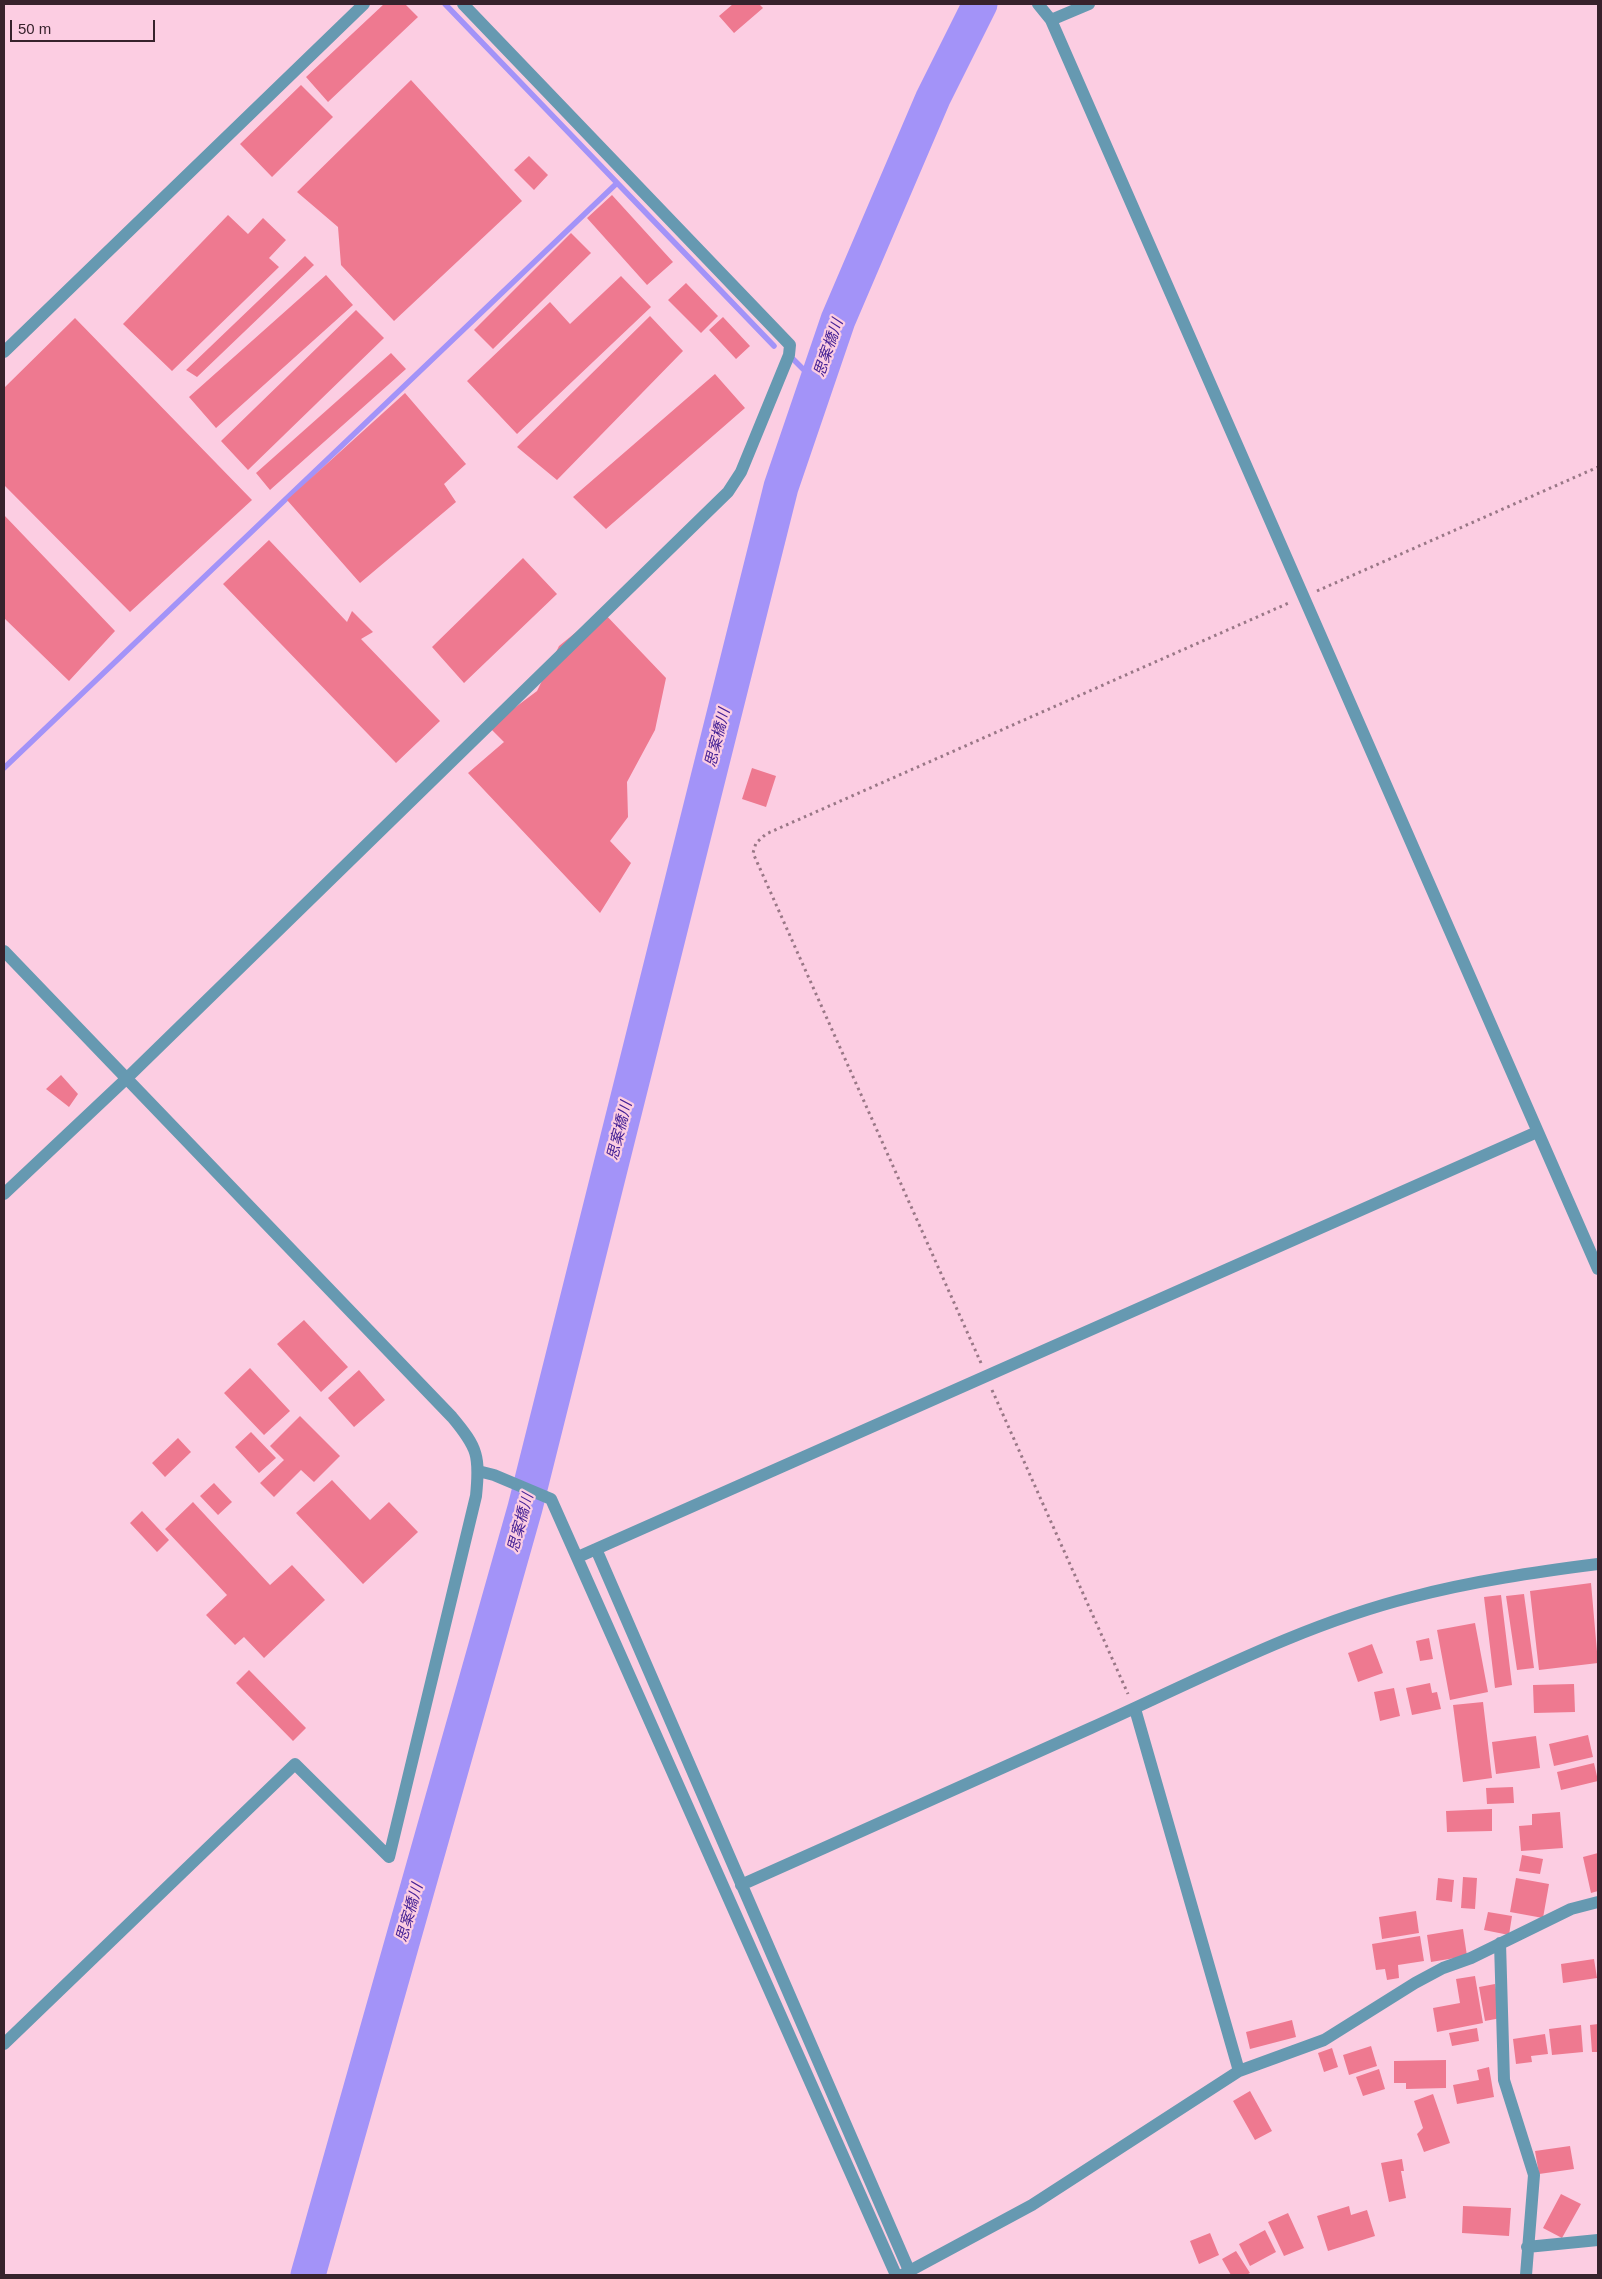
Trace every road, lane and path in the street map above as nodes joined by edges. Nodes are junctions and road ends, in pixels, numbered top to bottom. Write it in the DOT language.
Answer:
graph roads {
  1 [pos="364,4"];
  2 [pos="463,4"];
  3 [pos="1038,4"];
  4 [pos="1089,4"];
  5 [pos="1051,20"];
  6 [pos="4,352"];
  7 [pos="1598,467"];
  8 [pos="1304,596"];
  9 [pos="4,951"];
  10 [pos="126,1079"];
  11 [pos="1537,1132"];
  12 [pos="4,1194"];
  13 [pos="1598,1269"];
  14 [pos="986,1376"];
  15 [pos="478,1471"];
  16 [pos="596,1549"];
  17 [pos="578,1557"];
  18 [pos="1598,1564"];
  19 [pos="1134,1709"];
  20 [pos="741,1885"];
  21 [pos="1598,1902"];
  22 [pos="1500,1943"];
  23 [pos="4,2044"];
  24 [pos="1239,2071"];
  25 [pos="1598,2240"];
  26 [pos="1527,2247"];
  27 [pos="908,2274"];
  28 [pos="896,2275"];
  29 [pos="1526,2275"];
  1 -- 6 [label="street"];
  2 -- 10 [label="street"];
  3 -- 5 [label="street"];
  4 -- 5 [label="street"];
  5 -- 8 [label="street"];
  7 -- 8 [label="path"];
  8 -- 11 [label="street"];
  8 -- 14 [label="path"];
  9 -- 10 [label="street"];
  10 -- 12 [label="street"];
  10 -- 15 [label="street"];
  11 -- 13 [label="street"];
  11 -- 14 [label="street"];
  14 -- 16 [label="street"];
  14 -- 19 [label="path"];
  15 -- 17 [label="street"];
  15 -- 23 [label="street"];
  16 -- 17 [label="street"];
  16 -- 20 [label="street"];
  17 -- 28 [label="street"];
  18 -- 19 [label="street"];
  19 -- 20 [label="street"];
  19 -- 24 [label="street"];
  20 -- 27 [label="street"];
  21 -- 22 [label="street"];
  22 -- 24 [label="street"];
  22 -- 26 [label="street"];
  24 -- 27 [label="street"];
  25 -- 26 [label="street"];
  26 -- 29 [label="street"];
}
